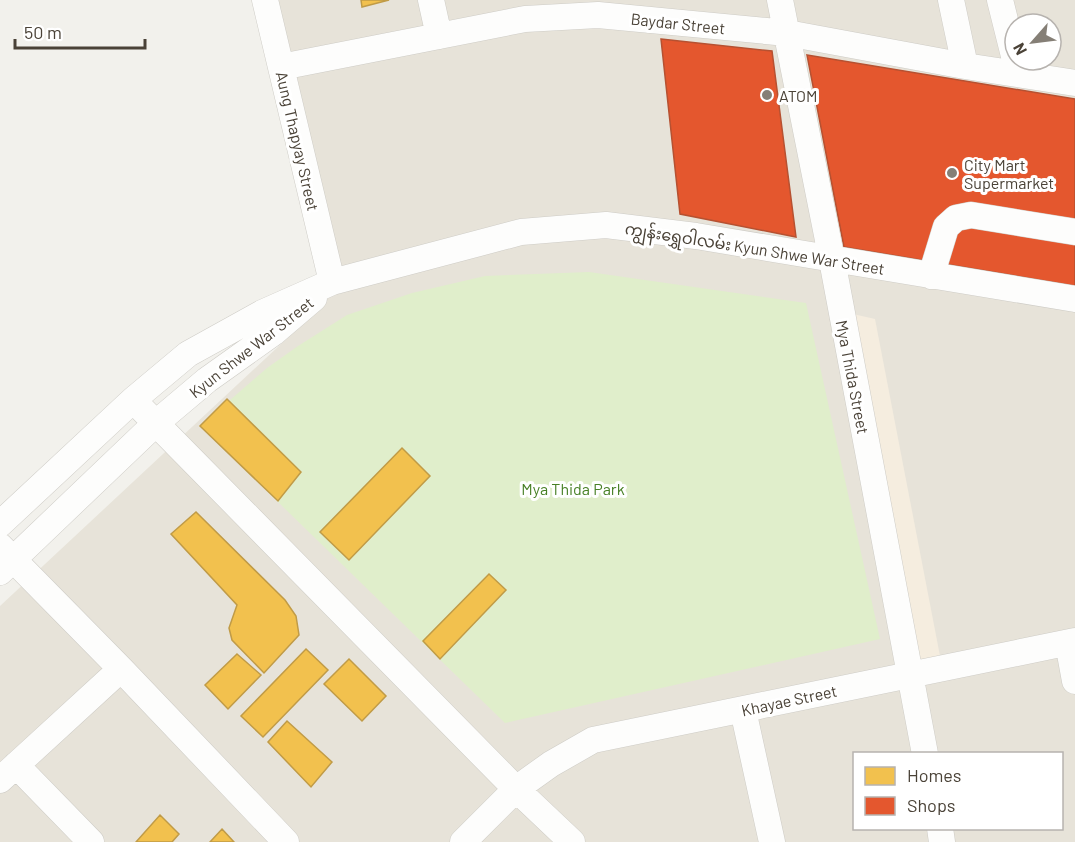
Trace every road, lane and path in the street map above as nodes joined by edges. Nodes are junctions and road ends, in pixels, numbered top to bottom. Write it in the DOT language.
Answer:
graph roads {
  1 [pos="265,0"];
  2 [pos="431,0"];
  3 [pos="780,0"];
  4 [pos="951,0"];
  5 [pos="787,33"];
  6 [pos="439,36"];
  7 [pos="1003,65"];
  8 [pos="965,66"];
  9 [pos="281,68"];
  10 [pos="1039,72"];
  11 [pos="1075,83"];
  12 [pos="1075,232"];
  13 [pos="832,260"];
  14 [pos="931,276"];
  15 [pos="332,282"];
  16 [pos="1075,299"];
  17 [pos="133,400"];
  18 [pos="156,423"];
  19 [pos="0,524"];
  20 [pos="5,559"];
  21 [pos="1071,642"];
  22 [pos="121,669"];
  23 [pos="909,676"];
  24 [pos="1075,681"];
  25 [pos="743,710"];
  26 [pos="925,752"];
  27 [pos="8,773"];
  28 [pos="516,789"];
  29 [pos="91,842"];
  30 [pos="286,842"];
  31 [pos="463,842"];
  32 [pos="572,842"];
  33 [pos="772,842"];
  1 -- 9 [label="street, Aung Thapyay Street"];
  2 -- 6 [label="street"];
  3 -- 5 [label="street, Mya Thida Street"];
  4 -- 8 [label="street"];
  5 -- 6 [label="street, Baydar Street"];
  5 -- 8 [label="street, Baydar Street"];
  5 -- 13 [label="street, Mya Thida Street"];
  6 -- 9 [label="street, Baydar Street"];
  7 -- 8 [label="street, Baydar Street"];
  9 -- 15 [label="street, Aung Thapyay Street"];
  10 -- 11 [label="street, Baydar Street"];
  12 -- 14 [label="street"];
  13 -- 14 [label="street, ကျွန်းရွှေဝါလမ်း Kyun Shwe War Street"];
  13 -- 15 [label="street, ကျွန်းရွှေဝါလမ်း Kyun Shwe War Street"];
  13 -- 23 [label="street, Mya Thida Street"];
  14 -- 16 [label="street, ကျွန်းရွှေဝါလမ်း Kyun Shwe War Street"];
  15 -- 17 [label="street, Kyun Shwe War Street"];
  15 -- 18 [label="street, Kyun Shwe War Street"];
  17 -- 18 [label="street"];
  17 -- 19 [label="street, Kyun Shwe War Street"];
  18 -- 20 [label="street, Kyun Shwe War Street"];
  18 -- 28 [label="street"];
  20 -- 22 [label="street"];
  21 -- 23 [label="street, Khayae Street"];
  21 -- 24 [label="street"];
  22 -- 27 [label="street"];
  22 -- 30 [label="street"];
  23 -- 25 [label="street, Khayae Street"];
  23 -- 26 [label="street, Mya Thida Street"];
  25 -- 28 [label="street, Khayae Street"];
  25 -- 33 [label="street"];
  27 -- 29 [label="street"];
  28 -- 31 [label="street, Khayae Street"];
  28 -- 32 [label="street"];
}
